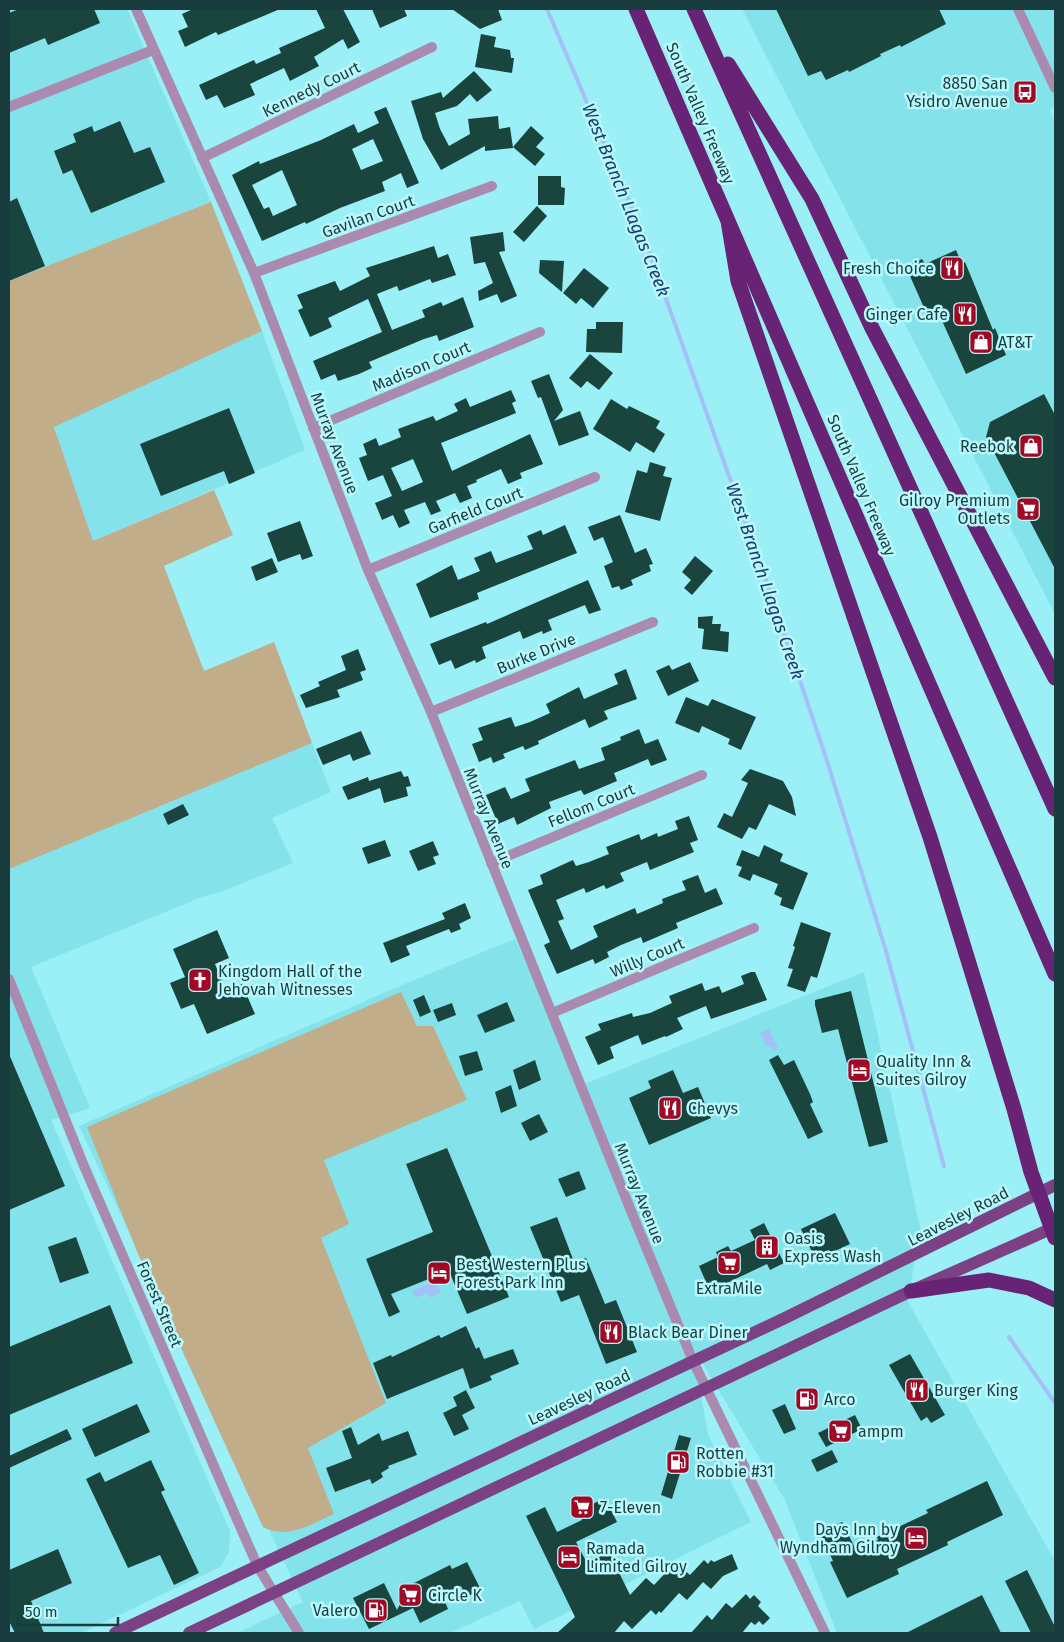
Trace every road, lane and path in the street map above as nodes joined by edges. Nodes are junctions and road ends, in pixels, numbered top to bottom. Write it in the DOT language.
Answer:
graph roads {
  1 [pos="136,9"];
  2 [pos="636,9"];
  3 [pos="1018,9"];
  4 [pos="696,13"];
  5 [pos="432,47"];
  6 [pos="153,50"];
  7 [pos="1055,88"];
  8 [pos="9,107"];
  9 [pos="202,158"];
  10 [pos="492,186"];
  11 [pos="728,221"];
  12 [pos="254,273"];
  13 [pos="540,332"];
  14 [pos="313,428"];
  15 [pos="594,477"];
  16 [pos="368,570"];
  17 [pos="653,622"];
  18 [pos="1055,678"];
  19 [pos="431,712"];
  20 [pos="702,776"];
  21 [pos="1055,809"];
  22 [pos="491,863"];
  23 [pos="754,928"];
  24 [pos="1055,974"];
  25 [pos="9,979"];
  26 [pos="552,1013"];
  27 [pos="1055,1185"];
  28 [pos="1038,1194"];
  29 [pos="1054,1231"];
  30 [pos="912,1291"];
  31 [pos="1055,1300"];
  32 [pos="693,1361"];
  33 [pos="706,1388"];
  34 [pos="258,1567"];
  35 [pos="274,1593"];
  36 [pos="122,1632"];
  37 [pos="189,1633"];
  38 [pos="299,1633"];
  39 [pos="825,1633"];
  1 -- 6 [label="street, Murray Avenue"];
  2 -- 11 [label="highway, South Valley Freeway"];
  3 -- 7 [label="street"];
  4 -- 18 [label="highway"];
  4 -- 21 [label="highway"];
  5 -- 9 [label="street, Kennedy Court"];
  6 -- 8 [label="street"];
  6 -- 9 [label="street, Murray Avenue"];
  9 -- 12 [label="street, Murray Avenue"];
  10 -- 12 [label="street, Gavilan Court"];
  11 -- 24 [label="highway, South Valley Freeway"];
  11 -- 28 [label="highway"];
  12 -- 14 [label="street, Murray Avenue"];
  13 -- 14 [label="street, Madison Court"];
  14 -- 16 [label="street, Murray Avenue"];
  15 -- 16 [label="street, Garfield Court"];
  16 -- 19 [label="street, Murray Avenue"];
  17 -- 19 [label="street, Burke Drive"];
  19 -- 22 [label="street, Murray Avenue"];
  20 -- 22 [label="street, Fellom Court"];
  22 -- 26 [label="street, Murray Avenue"];
  23 -- 26 [label="street, Willy Court"];
  25 -- 34 [label="street, Forest Street"];
  26 -- 32 [label="street, Murray Avenue"];
  27 -- 28 [label="main road, Leavesley Road"];
  28 -- 29 [label="highway"];
  28 -- 32 [label="main road, Leavesley Road"];
  29 -- 30 [label="main road"];
  30 -- 31 [label="highway"];
  30 -- 33 [label="main road"];
  32 -- 33 [label="street, Murray Avenue"];
  32 -- 34 [label="main road, Leavesley Road"];
  33 -- 35 [label="main road"];
  33 -- 39 [label="street, Murray Avenue"];
  34 -- 35 [label="street, Forest Street"];
  34 -- 36 [label="main road, Leavesley Road"];
  35 -- 37 [label="main road"];
  35 -- 38 [label="street, Forest Street"];
}
